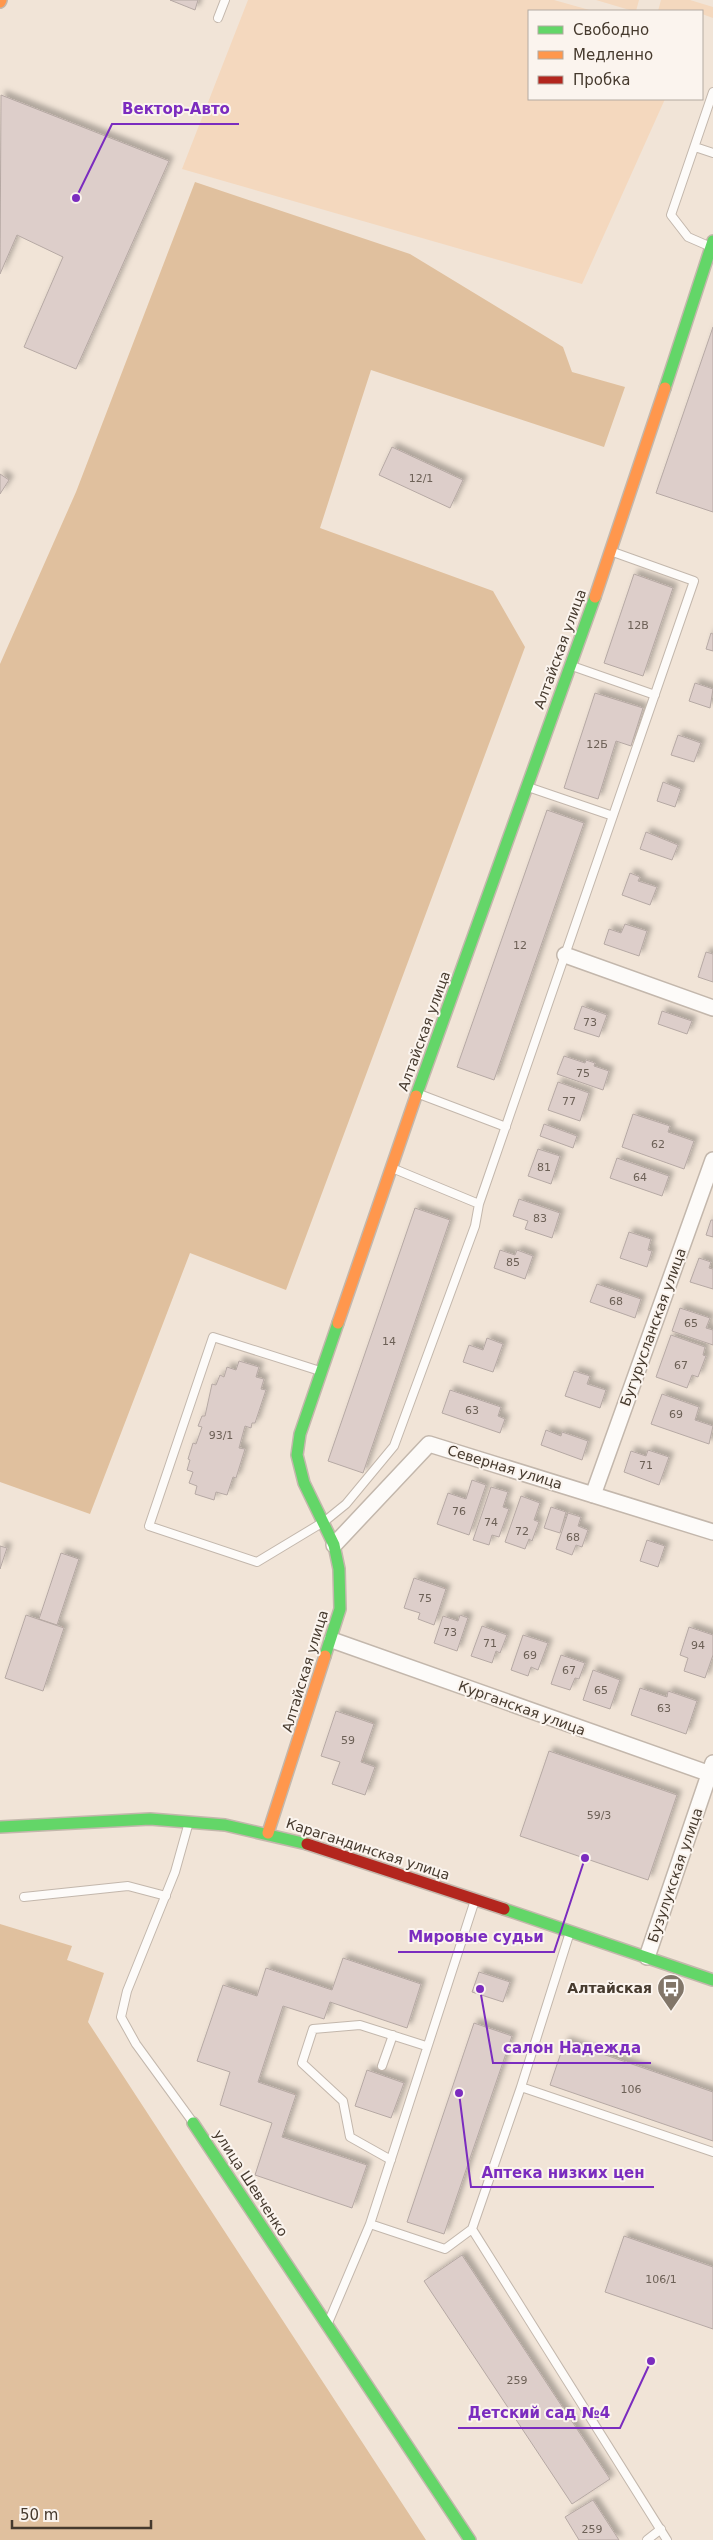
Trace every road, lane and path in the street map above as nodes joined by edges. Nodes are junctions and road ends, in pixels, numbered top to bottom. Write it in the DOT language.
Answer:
graph roads {
  1 [pos="225,0"];
  2 [pos="218,18"];
  3 [pos="713,92"];
  4 [pos="695,147"];
  5 [pos="713,153"];
  6 [pos="712,244"];
  7 [pos="611,552"];
  8 [pos="570,665"];
  9 [pos="655,695"];
  10 [pos="527,787"];
  11 [pos="613,816"];
  12 [pos="566,955"];
  13 [pos="713,1008"];
  14 [pos="418,1094"];
  15 [pos="506,1126"];
  16 [pos="713,1160"];
  17 [pos="392,1168"];
  18 [pos="479,1204"];
  19 [pos="321,1372"];
  20 [pos="594,1495"];
  21 [pos="325,1521"];
  22 [pos="713,1532"];
  23 [pos="334,1545"];
  24 [pos="332,1640"];
  25 [pos="712,1771"];
  26 [pos="189,1822"];
  27 [pos="0,1826"];
  28 [pos="268,1833"];
  29 [pos="166,1896"];
  30 [pos="24,1897"];
  31 [pos="475,1899"];
  32 [pos="570,1931"];
  33 [pos="647,1958"];
  34 [pos="713,1980"];
  35 [pos="393,2035"];
  36 [pos="426,2046"];
  37 [pos="382,2066"];
  38 [pos="520,2087"];
  39 [pos="194,2123"];
  40 [pos="713,2152"];
  41 [pos="391,2160"];
  42 [pos="370,2224"];
  43 [pos="472,2229"];
  44 [pos="328,2324"];
  45 [pos="660,2530"];
  46 [pos="470,2540"];
  47 [pos="647,2540"];
  48 [pos="667,2540"];
  1 -- 2 [label="lane"];
  3 -- 4 [label="lane"];
  4 -- 5 [label="lane"];
  4 -- 6 [label="lane"];
  6 -- 7 [label="street, Алтайская улица"];
  7 -- 8 [label="street, Алтайская улица"];
  7 -- 9 [label="lane"];
  8 -- 9 [label="lane"];
  8 -- 10 [label="street, Алтайская улица"];
  9 -- 11 [label="lane"];
  10 -- 11 [label="lane"];
  10 -- 14 [label="street, Алтайская улица"];
  11 -- 12 [label="lane"];
  12 -- 13 [label="street"];
  12 -- 15 [label="lane"];
  14 -- 15 [label="lane"];
  14 -- 17 [label="street, Алтайская улица"];
  15 -- 18 [label="lane"];
  16 -- 20 [label="street, Бугурусланская улица"];
  17 -- 18 [label="lane"];
  17 -- 19 [label="street, Алтайская улица"];
  18 -- 21 [label="lane"];
  19 -- 21 [label="street, Алтайская улица"];
  19 -- 21 [label="lane"];
  20 -- 22 [label="street, Северная улица"];
  20 -- 23 [label="street, Северная улица"];
  21 -- 23 [label="street, Алтайская улица"];
  23 -- 24 [label="street, Алтайская улица"];
  24 -- 25 [label="street, Курганская улица"];
  24 -- 28 [label="street, Алтайская улица"];
  25 -- 33 [label="street, Бузулукская улица"];
  26 -- 27 [label="street, Карагандинская улица"];
  26 -- 28 [label="street, Карагандинская улица"];
  26 -- 29 [label="lane, улица Шевченко"];
  28 -- 31 [label="street, Карагандинская улица"];
  29 -- 30 [label="lane"];
  29 -- 39 [label="lane, улица Шевченко"];
  31 -- 32 [label="street, Карагандинская улица"];
  31 -- 36 [label="lane"];
  32 -- 33 [label="street, Карагандинская улица"];
  32 -- 38 [label="lane"];
  33 -- 34 [label="street, Карагандинская улица"];
  35 -- 36 [label="lane"];
  35 -- 37 [label="lane"];
  35 -- 41 [label="lane"];
  36 -- 41 [label="lane"];
  38 -- 40 [label="lane"];
  38 -- 43 [label="lane"];
  39 -- 44 [label="street, улица Шевченко"];
  41 -- 42 [label="lane"];
  42 -- 43 [label="lane"];
  42 -- 44 [label="lane"];
  43 -- 45 [label="lane"];
  44 -- 46 [label="street, улица Шевченко"];
  45 -- 47 [label="lane"];
  45 -- 48 [label="lane"];
}
